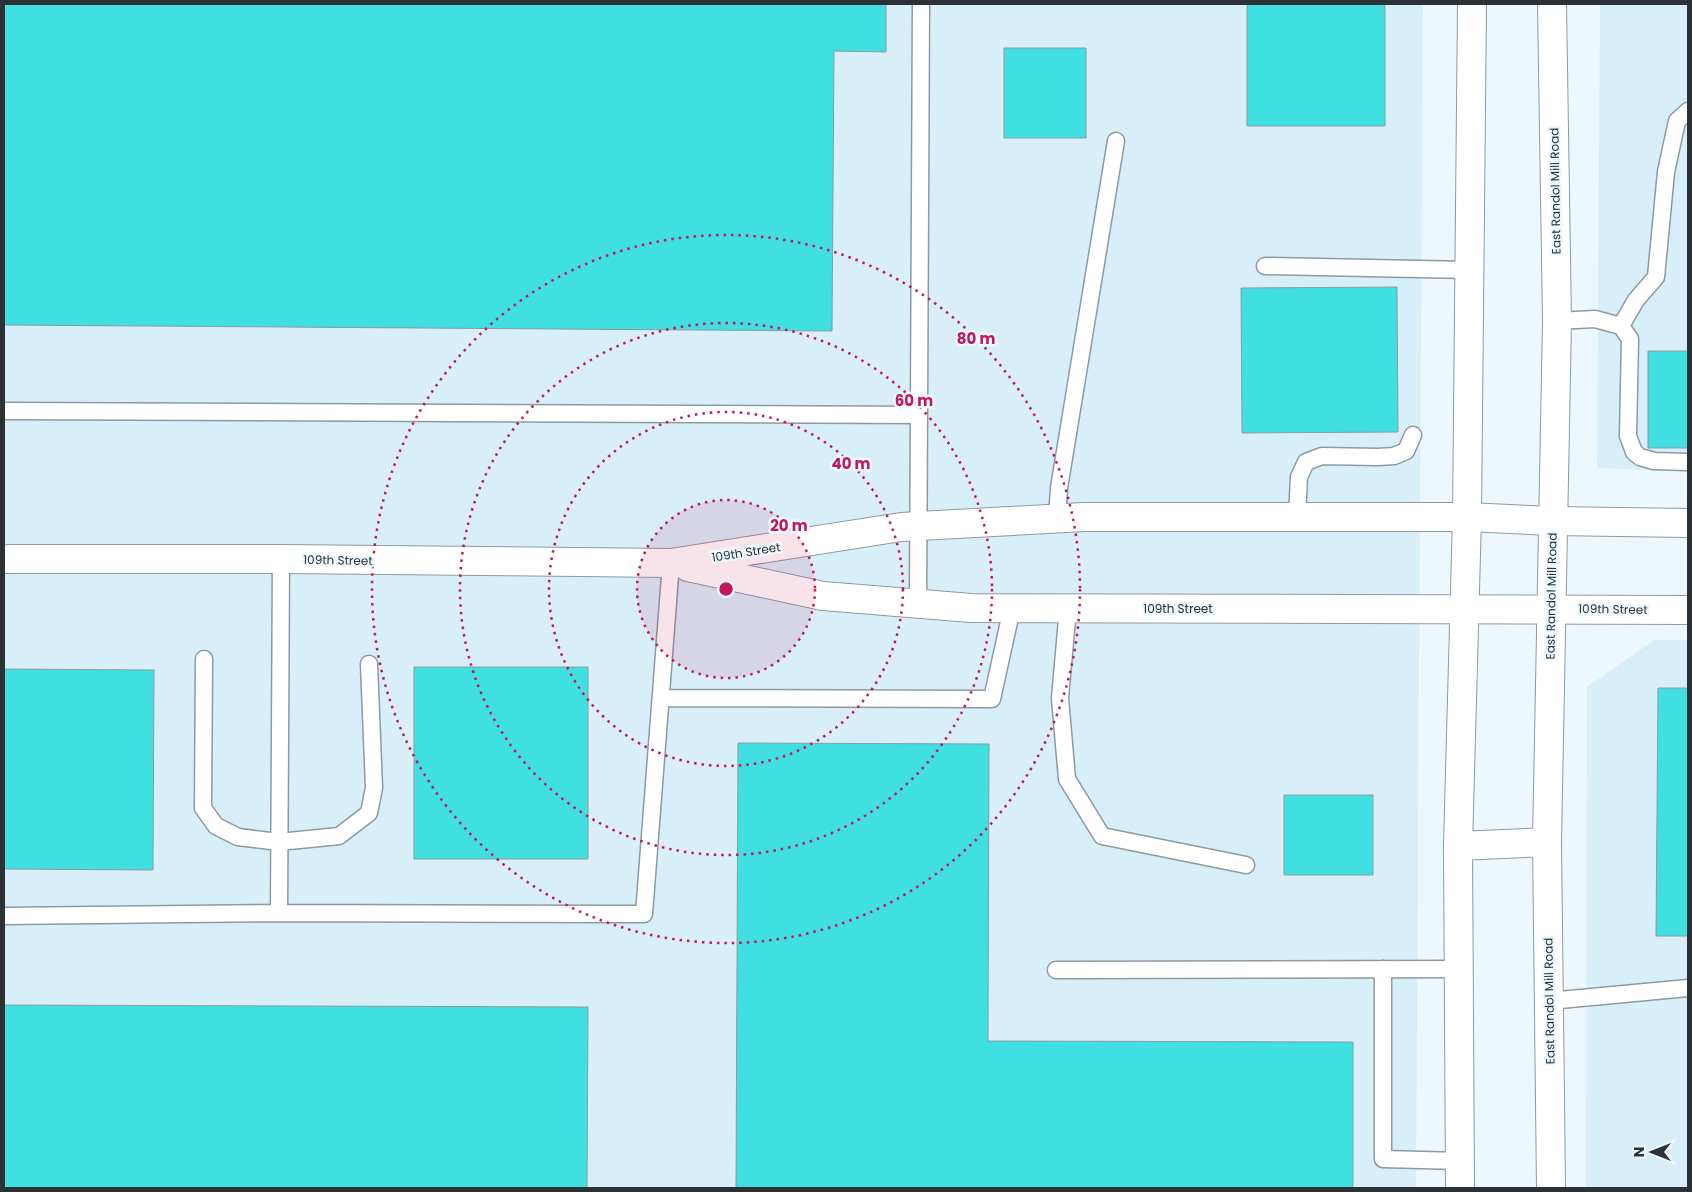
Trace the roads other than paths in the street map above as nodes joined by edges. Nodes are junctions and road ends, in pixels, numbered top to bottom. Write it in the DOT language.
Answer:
graph roads {
  1 [pos="921,4"];
  2 [pos="1472,4"];
  3 [pos="1552,4"];
  4 [pos="1688,111"];
  5 [pos="1116,141"];
  6 [pos="1265,266"];
  7 [pos="1469,270"];
  8 [pos="1557,321"];
  9 [pos="1621,326"];
  10 [pos="4,412"];
  11 [pos="919,415"];
  12 [pos="1413,435"];
  13 [pos="1688,462"];
  14 [pos="1297,517"];
  15 [pos="1467,517"];
  16 [pos="1057,519"];
  17 [pos="1552,521"];
  18 [pos="1688,523"];
  19 [pos="918,526"];
  20 [pos="4,559"];
  21 [pos="281,559"];
  22 [pos="671,564"];
  23 [pos="918,604"];
  24 [pos="1012,608"];
  25 [pos="1068,608"];
  26 [pos="1464,608"];
  27 [pos="1551,608"];
  28 [pos="1688,610"];
  29 [pos="204,659"];
  30 [pos="369,664"];
  31 [pos="661,698"];
  32 [pos="279,842"];
  33 [pos="1547,842"];
  34 [pos="1458,846"];
  35 [pos="1246,865"];
  36 [pos="279,912"];
  37 [pos="4,916"];
  38 [pos="1383,969"];
  39 [pos="1459,969"];
  40 [pos="1056,970"];
  41 [pos="1688,988"];
  42 [pos="1549,1001"];
  43 [pos="1460,1161"];
  44 [pos="1460,1188"];
  45 [pos="1551,1188"];
  1 -- 11 [label="lane"];
  2 -- 7 [label="street"];
  3 -- 8 [label="street, East Randol Mill Road"];
  4 -- 9 [label="lane"];
  5 -- 16 [label="lane"];
  6 -- 7 [label="lane"];
  7 -- 15 [label="street"];
  8 -- 9 [label="lane"];
  8 -- 17 [label="street, East Randol Mill Road"];
  9 -- 13 [label="lane"];
  10 -- 11 [label="lane"];
  11 -- 19 [label="lane"];
  12 -- 14 [label="lane"];
  14 -- 15 [label="street, 109th Street"];
  14 -- 16 [label="street, 109th Street"];
  15 -- 17 [label="street, 109th Street"];
  15 -- 26 [label="street"];
  16 -- 19 [label="street, 109th Street"];
  17 -- 18 [label="street, 109th Street"];
  17 -- 27 [label="street, East Randol Mill Road"];
  19 -- 22 [label="street, 109th Street"];
  19 -- 23 [label="lane"];
  20 -- 21 [label="street, 109th Street"];
  21 -- 22 [label="street, 109th Street"];
  21 -- 32 [label="lane"];
  22 -- 23 [label="street, 109th Street"];
  22 -- 31 [label="lane"];
  23 -- 24 [label="street, 109th Street"];
  24 -- 25 [label="street, 109th Street"];
  24 -- 31 [label="lane"];
  25 -- 26 [label="street, 109th Street"];
  25 -- 35 [label="lane"];
  26 -- 27 [label="street, 109th Street"];
  26 -- 34 [label="street"];
  27 -- 28 [label="street, 109th Street"];
  27 -- 33 [label="street, East Randol Mill Road"];
  29 -- 32 [label="lane"];
  30 -- 32 [label="lane"];
  31 -- 36 [label="lane"];
  32 -- 36 [label="lane"];
  33 -- 34 [label="street"];
  33 -- 42 [label="street, East Randol Mill Road"];
  34 -- 39 [label="street"];
  36 -- 37 [label="lane"];
  38 -- 39 [label="lane"];
  38 -- 40 [label="lane"];
  38 -- 43 [label="lane"];
  39 -- 43 [label="street"];
  41 -- 42 [label="lane"];
  42 -- 45 [label="street, East Randol Mill Road"];
  43 -- 44 [label="street"];
}
